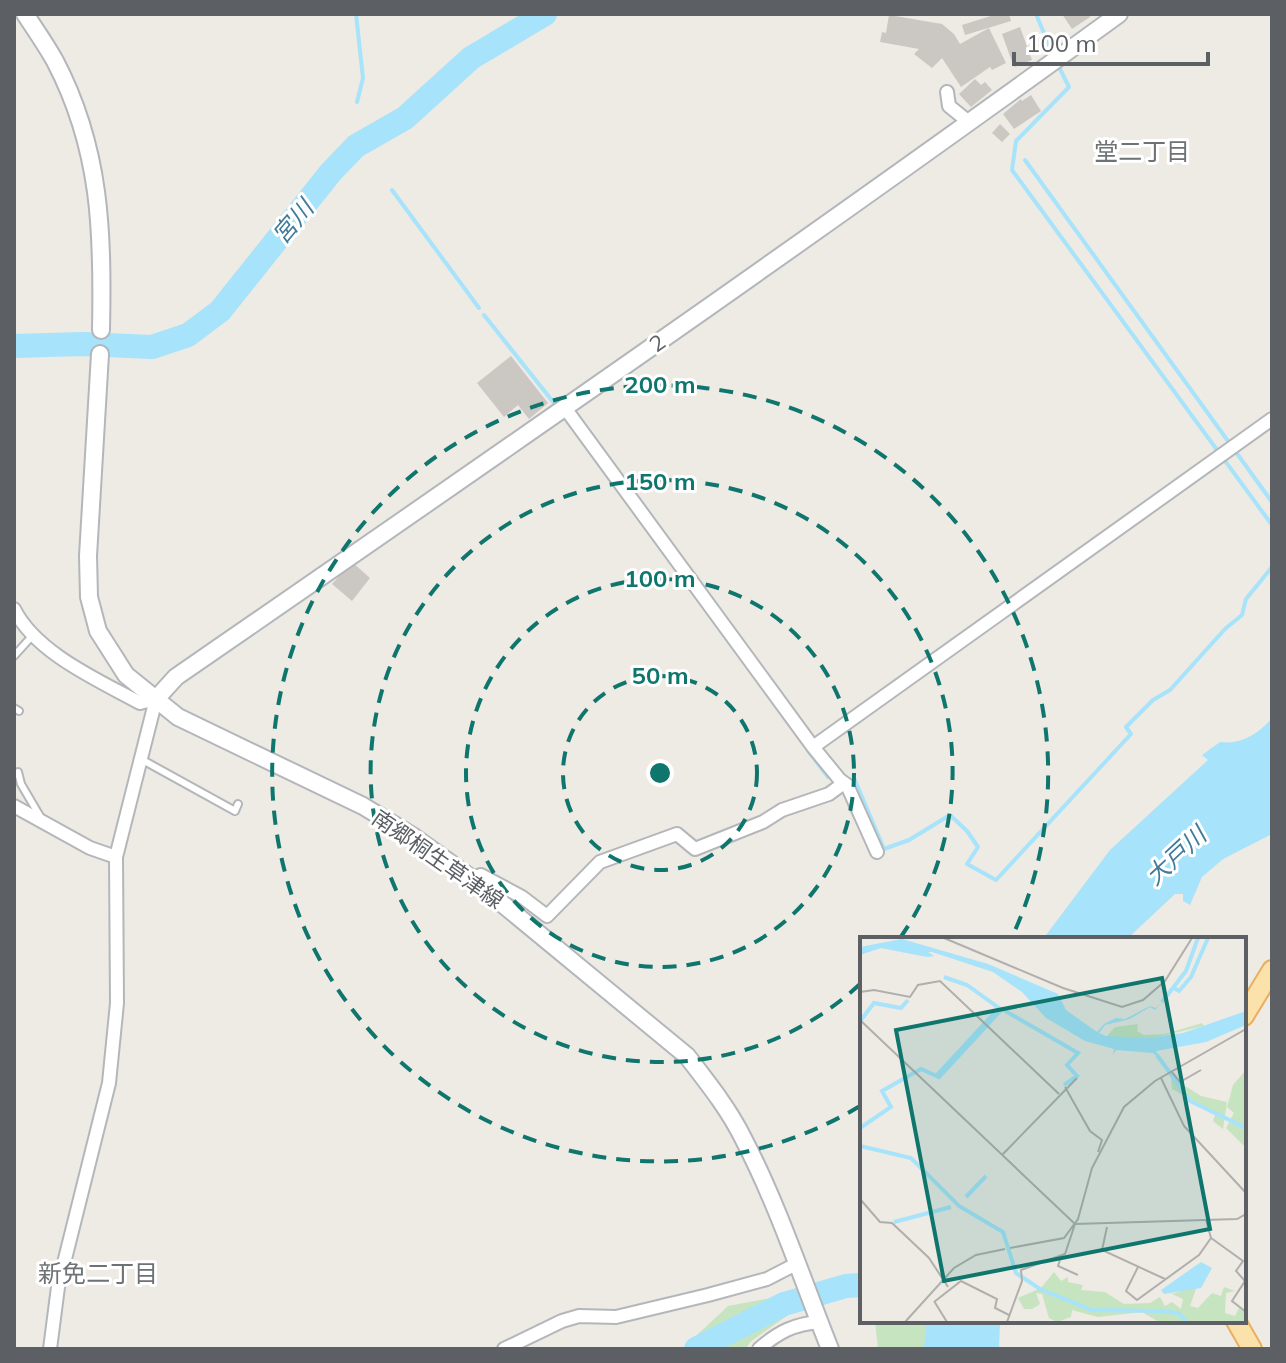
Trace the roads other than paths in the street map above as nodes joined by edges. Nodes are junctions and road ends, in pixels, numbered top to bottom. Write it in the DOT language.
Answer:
graph roads {
  1 [pos="25,14"];
  2 [pos="1119,14"];
  3 [pos="947,92"];
  4 [pos="970,123"];
  5 [pos="101,330"];
  6 [pos="100,354"];
  7 [pos="565,408"];
  8 [pos="1272,419"];
  9 [pos="14,609"];
  10 [pos="33,635"];
  11 [pos="14,656"];
  12 [pos="156,699"];
  13 [pos="813,747"];
  14 [pos="139,758"];
  15 [pos="18,772"];
  16 [pos="844,783"];
  17 [pos="238,804"];
  18 [pos="14,806"];
  19 [pos="42,822"];
  20 [pos="877,852"];
  21 [pos="116,857"];
  22 [pos="471,878"];
  23 [pos="1272,970"];
  24 [pos="1246,1013"];
  25 [pos="796,1264"];
  26 [pos="819,1320"];
  27 [pos="1237,1323"];
  28 [pos="50,1349"];
  29 [pos="504,1349"];
  30 [pos="759,1349"];
  31 [pos="830,1349"];
  32 [pos="1252,1349"];
  1 -- 5 [label="main road"];
  2 -- 4 [label="main road, 2"];
  3 -- 4 [label="street"];
  4 -- 7 [label="main road, 2"];
  6 -- 12 [label="main road, 南郷桐生草津線"];
  7 -- 12 [label="main road, 2"];
  7 -- 13 [label="street"];
  8 -- 13 [label="street"];
  9 -- 10 [label="street"];
  10 -- 11 [label="lane"];
  10 -- 12 [label="street"];
  12 -- 14 [label="street"];
  12 -- 22 [label="main road, 南郷桐生草津線"];
  13 -- 16 [label="street"];
  14 -- 17 [label="lane"];
  14 -- 21 [label="street"];
  15 -- 19 [label="lane"];
  16 -- 20 [label="street"];
  16 -- 22 [label="street"];
  18 -- 19 [label="street"];
  19 -- 21 [label="street"];
  21 -- 28 [label="street"];
  22 -- 25 [label="main road, 南郷桐生草津線"];
  23 -- 24 [label="main road"];
  25 -- 26 [label="main road, 南郷桐生草津線"];
  25 -- 29 [label="street"];
  26 -- 30 [label="street"];
  26 -- 31 [label="main road, 南郷桐生草津線"];
  27 -- 32 [label="main road"];
}
